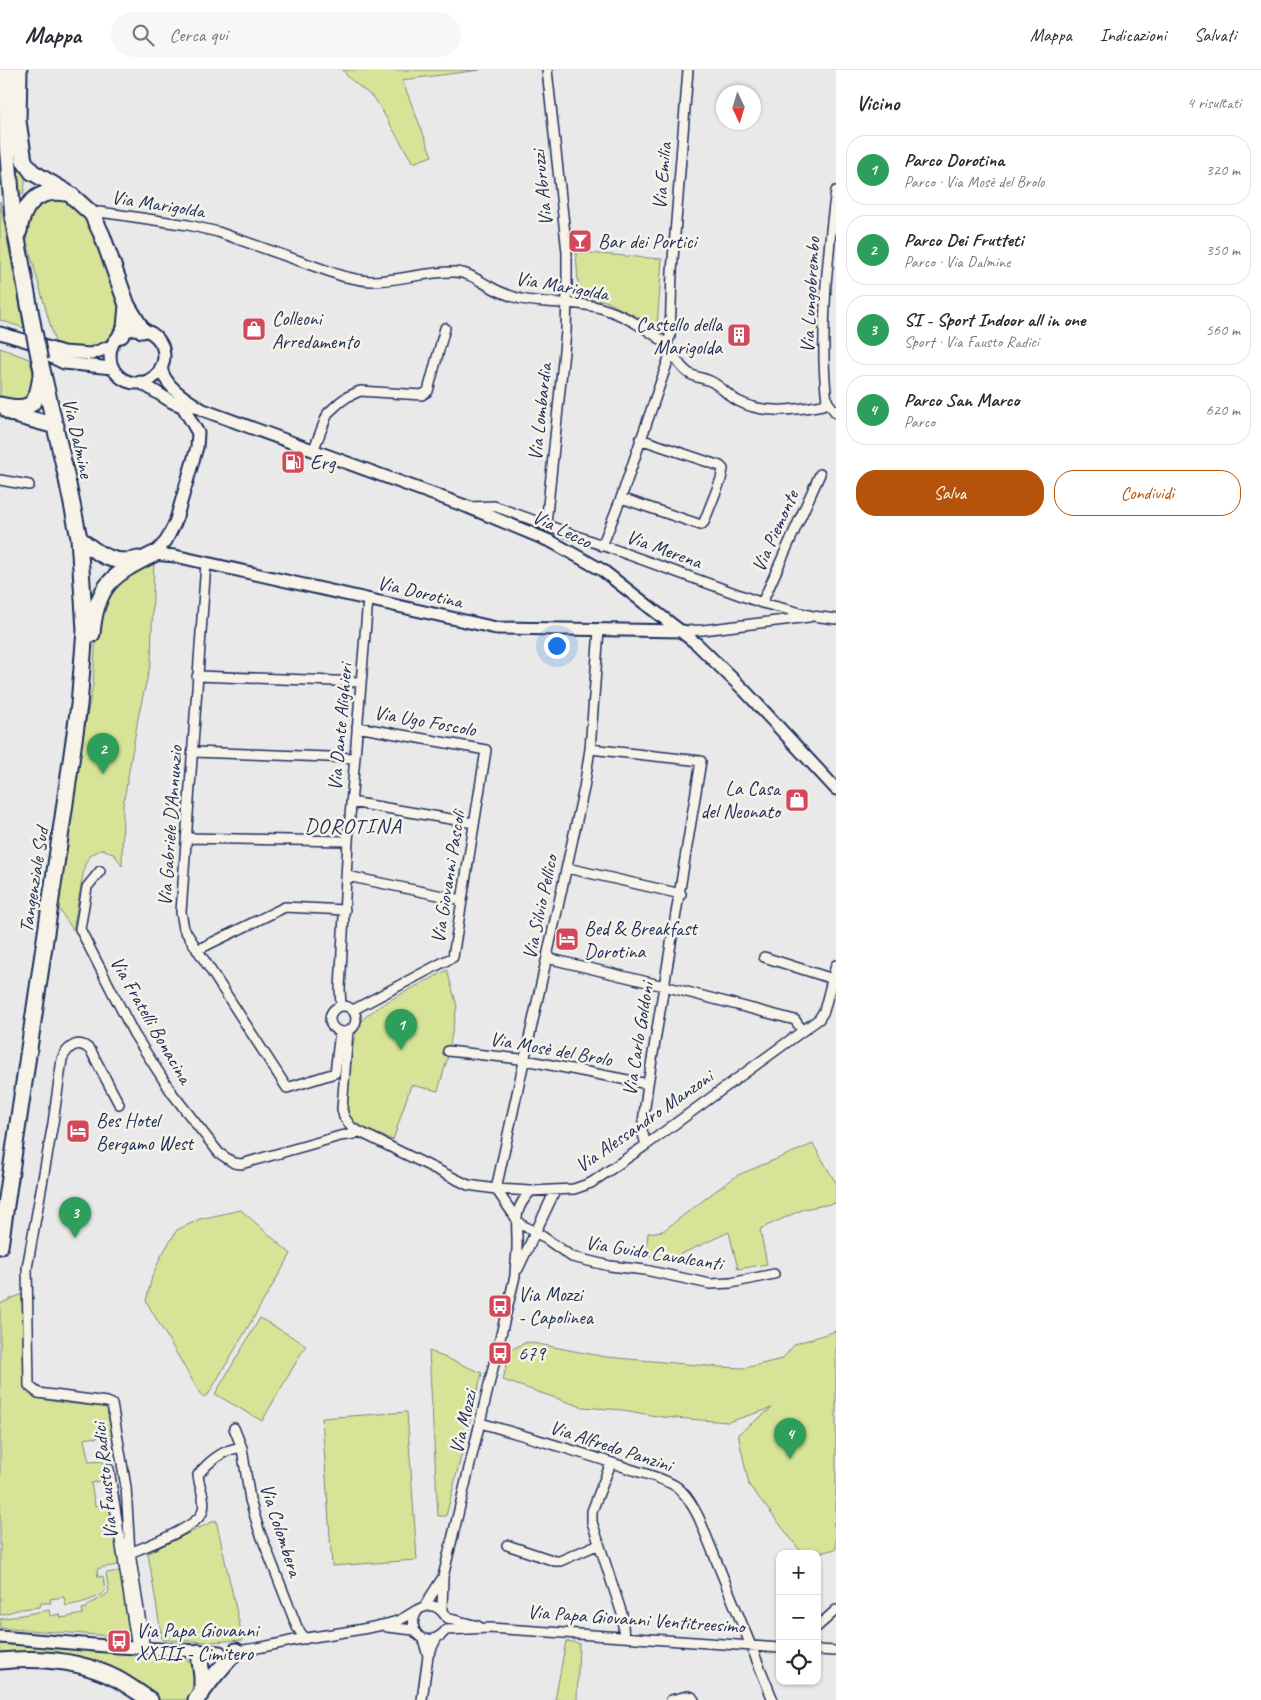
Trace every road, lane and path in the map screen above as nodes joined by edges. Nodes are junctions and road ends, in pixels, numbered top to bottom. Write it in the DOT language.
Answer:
graph roads {
  1 [pos="6,70"];
  2 [pos="19,70"];
  3 [pos="546,70"];
  4 [pos="688,70"];
  5 [pos="5,167"];
  6 [pos="32,172"];
  7 [pos="836,191"];
  8 [pos="71,195"];
  9 [pos="30,203"];
  10 [pos="92,214"];
  11 [pos="17,242"];
  12 [pos="566,303"];
  13 [pos="127,304"];
  14 [pos="446,328"];
  15 [pos="142,330"];
  16 [pos="4,334"];
  17 [pos="117,341"];
  18 [pos="669,348"];
  19 [pos="41,365"];
  20 [pos="161,367"];
  21 [pos="112,368"];
  22 [pos="140,382"];
  23 [pos="827,400"];
  24 [pos="0,406"];
  25 [pos="184,407"];
  26 [pos="203,410"];
  27 [pos="836,413"];
  28 [pos="56,426"];
  29 [pos="640,439"];
  30 [pos="313,451"];
  31 [pos="820,474"];
  32 [pos="0,480"];
  33 [pos="29,484"];
  34 [pos="621,498"];
  35 [pos="468,507"];
  36 [pos="546,524"];
  37 [pos="79,538"];
  38 [pos="602,546"];
  39 [pos="154,554"];
  40 [pos="206,563"];
  41 [pos="368,599"];
  42 [pos="762,603"];
  43 [pos="813,616"];
  44 [pos="836,619"];
  45 [pos="764,623"];
  46 [pos="599,630"];
  47 [pos="683,631"];
  48 [pos="197,676"];
  49 [pos="361,682"];
  50 [pos="357,726"];
  51 [pos="590,749"];
  52 [pos="486,750"];
  53 [pos="193,752"];
  54 [pos="355,758"];
  55 [pos="836,789"];
  56 [pos="351,802"];
  57 [pos="63,817"];
  58 [pos="474,823"];
  59 [pos="187,838"];
  60 [pos="348,841"];
  61 [pos="567,868"];
  62 [pos="100,871"];
  63 [pos="346,876"];
  64 [pos="681,894"];
  65 [pos="462,900"];
  66 [pos="345,910"];
  67 [pos="197,950"];
  68 [pos="764,957"];
  69 [pos="547,958"];
  70 [pos="836,965"];
  71 [pos="833,979"];
  72 [pos="664,986"];
  73 [pos="340,1006"];
  74 [pos="353,1010"];
  75 [pos="802,1030"];
  76 [pos="344,1032"];
  77 [pos="448,1051"];
  78 [pos="524,1061"];
  79 [pos="648,1084"];
  80 [pos="119,1104"];
  81 [pos="358,1132"];
  82 [pos="646,1145"];
  83 [pos="496,1189"];
  84 [pos="531,1191"];
  85 [pos="554,1191"];
  86 [pos="516,1219"];
  87 [pos="536,1232"];
  88 [pos="0,1246"];
  89 [pos="774,1274"];
  90 [pos="515,1276"];
  91 [pos="481,1423"];
  92 [pos="234,1428"];
  93 [pos="242,1448"];
  94 [pos="612,1463"];
  95 [pos="109,1469"];
  96 [pos="599,1544"];
  97 [pos="507,1545"];
  98 [pos="130,1554"];
  99 [pos="443,1577"];
  100 [pos="421,1609"];
  101 [pos="836,1610"];
  102 [pos="444,1614"];
  103 [pos="821,1623"];
  104 [pos="379,1627"];
  105 [pos="490,1628"];
  106 [pos="414,1630"];
  107 [pos="446,1630"];
  108 [pos="624,1636"];
  109 [pos="0,1637"];
  110 [pos="305,1639"];
  111 [pos="423,1639"];
  112 [pos="436,1639"];
  113 [pos="750,1646"];
  114 [pos="776,1648"];
  115 [pos="141,1649"];
  116 [pos="821,1650"];
  117 [pos="236,1651"];
  118 [pos="836,1651"];
  119 [pos="199,1652"];
  120 [pos="220,1652"];
  121 [pos="428,1656"];
  122 [pos="0,1662"];
  123 [pos="216,1674"];
  124 [pos="199,1697"];
  125 [pos="150,1700"];
  126 [pos="422,1700"];
  127 [pos="671,1700"];
  128 [pos="694,1700"];
  129 [pos="773,1700"];
  1 -- 5 [label="highway, Via Dalmine"];
  2 -- 6 [label="highway"];
  3 -- 12 [label="street, Via Abruzzi"];
  4 -- 18 [label="street, Via Emilia"];
  5 -- 11 [label="highway, Via Dalmine"];
  6 -- 8 [label="highway"];
  6 -- 9 [label="highway"];
  7 -- 23 [label="street, Via Lungobrembo"];
  8 -- 9 [label="highway"];
  8 -- 10 [label="highway"];
  9 -- 11 [label="highway"];
  10 -- 12 [label="street, Via Marigolda"];
  10 -- 13 [label="highway"];
  11 -- 19 [label="highway, Via Dalmine, bridge"];
  12 -- 18 [label="street, Via Marigolda"];
  12 -- 36 [label="street, Via Lombardia"];
  13 -- 15 [label="highway"];
  13 -- 17 [label="highway"];
  14 -- 30 [label="street"];
  15 -- 17 [label="main road"];
  15 -- 20 [label="main road"];
  16 -- 17 [label="main road"];
  16 -- 21 [label="main road"];
  17 -- 21 [label="main road"];
  18 -- 23 [label="street, Via Marigolda"];
  18 -- 29 [label="street, Via Emilia"];
  19 -- 24 [label="highway"];
  19 -- 28 [label="highway, Via Dalmine"];
  20 -- 22 [label="main road"];
  20 -- 26 [label="main road, Via Lecco"];
  21 -- 22 [label="main road"];
  22 -- 25 [label="main road, Via Lecco"];
  23 -- 27 [label="street"];
  24 -- 28 [label="highway"];
  25 -- 26 [label="main road, Via Lecco"];
  25 -- 39 [label="main road"];
  26 -- 30 [label="main road, Via Lecco"];
  28 -- 37 [label="highway, Via Dalmine"];
  29 -- 34 [label="street, Via Emilia"];
  29 -- 34 [label="street"];
  30 -- 35 [label="main road, Via Lecco"];
  31 -- 42 [label="street, Via Piemonte"];
  32 -- 33 [label="street"];
  34 -- 38 [label="street, Via Emilia"];
  35 -- 36 [label="street, Via Merena"];
  35 -- 47 [label="main road, Via Lecco"];
  36 -- 38 [label="street, Via Merena"];
  37 -- 39 [label="highway"];
  37 -- 57 [label="highway, Via Dalmine"];
  38 -- 42 [label="street, Via Merena"];
  39 -- 40 [label="main road, Via Dorotina"];
  39 -- 57 [label="highway"];
  40 -- 41 [label="main road, Via Dorotina"];
  40 -- 48 [label="street, Via Gabriele D'Annunzio"];
  41 -- 46 [label="main road, Via Dorotina"];
  41 -- 49 [label="street, Via Dante Alighieri"];
  42 -- 43 [label="street, Via Merena"];
  42 -- 45 [label="street"];
  43 -- 44 [label="street, Via Merena"];
  43 -- 45 [label="street, Via Merena"];
  45 -- 47 [label="street, Via Merena"];
  46 -- 47 [label="main road, Via Dorotina"];
  46 -- 51 [label="street, Via Silvio Pellico"];
  47 -- 55 [label="main road, Via Lecco"];
  48 -- 49 [label="street"];
  48 -- 53 [label="street, Via Gabriele D'Annunzio"];
  49 -- 50 [label="street, Via Dante Alighieri"];
  50 -- 52 [label="street, Via Ugo Foscolo"];
  50 -- 54 [label="street, Via Dante Alighieri"];
  51 -- 61 [label="street, Via Silvio Pellico"];
  51 -- 64 [label="street, Via Carlo Goldoni"];
  52 -- 58 [label="street, Via Giovanni Pascoli"];
  53 -- 54 [label="street"];
  53 -- 59 [label="street, Via Gabriele D'Annunzio"];
  54 -- 56 [label="street, Via Dante Alighieri"];
  56 -- 58 [label="street"];
  56 -- 60 [label="street, Via Dante Alighieri"];
  57 -- 88 [label="highway, Tangenziale Sud"];
  58 -- 65 [label="street, Via Giovanni Pascoli"];
  59 -- 60 [label="street"];
  59 -- 67 [label="street, Via Gabriele D'Annunzio"];
  60 -- 63 [label="street, Via Dante Alighieri"];
  61 -- 64 [label="street"];
  61 -- 69 [label="street, Via Silvio Pellico"];
  62 -- 81 [label="street, Via Fratelli Bonacina"];
  63 -- 65 [label="street"];
  63 -- 66 [label="street, Via Dante Alighieri"];
  64 -- 72 [label="street, Via Carlo Goldoni"];
  65 -- 74 [label="street, Via Giovanni Pascoli"];
  66 -- 67 [label="street"];
  66 -- 73 [label="street, Via Dante Alighieri"];
  67 -- 76 [label="street, Via Gabriele D'Annunzio"];
  68 -- 71 [label="street"];
  69 -- 72 [label="street"];
  69 -- 78 [label="street, Via Silvio Pellico"];
  70 -- 71 [label="street"];
  71 -- 75 [label="street, Via Alessandro Manzoni"];
  72 -- 75 [label="street"];
  72 -- 79 [label="street, Via Carlo Goldoni"];
  73 -- 74 [label="street"];
  73 -- 76 [label="street, Via Dante Alighieri"];
  74 -- 76 [label="street"];
  75 -- 82 [label="street, Via Alessandro Manzoni"];
  76 -- 81 [label="street, Via Alessandro Manzoni"];
  77 -- 78 [label="street, Via Mosè del Brolo"];
  78 -- 79 [label="street, Via Mosè del Brolo"];
  78 -- 83 [label="street, Via Silvio Pellico"];
  79 -- 82 [label="street, Via Carlo Goldoni"];
  80 -- 98 [label="street, Via Fausto Radici"];
  81 -- 83 [label="street, Via Alessandro Manzoni"];
  82 -- 85 [label="street, Via Alessandro Manzoni"];
  83 -- 84 [label="street, Via Alessandro Manzoni"];
  83 -- 86 [label="street"];
  84 -- 85 [label="street, Via Alessandro Manzoni"];
  84 -- 86 [label="street, Via Mozzi"];
  85 -- 87 [label="street, Via Mozzi"];
  86 -- 87 [label="street"];
  86 -- 90 [label="street, Via Mozzi"];
  87 -- 89 [label="street, Via Guido Cavalcanti"];
  87 -- 90 [label="street, Via Mozzi"];
  90 -- 91 [label="street, Via Mozzi"];
  91 -- 94 [label="street, Via Alfredo Panzini"];
  91 -- 99 [label="street, Via Mozzi"];
  92 -- 93 [label="street, Via Colombera"];
  93 -- 98 [label="street"];
  93 -- 110 [label="street, Via Colombera"];
  94 -- 96 [label="street"];
  94 -- 113 [label="street, Via Alfredo Panzini"];
  95 -- 115 [label="street"];
  96 -- 97 [label="street"];
  96 -- 108 [label="street"];
  98 -- 115 [label="street, Via Fausto Radici"];
  99 -- 100 [label="street"];
  99 -- 102 [label="street"];
  100 -- 102 [label="street, Via Papa Giovanni Ventitreesimo"];
  100 -- 104 [label="street"];
  100 -- 106 [label="street"];
  101 -- 103 [label="street"];
  102 -- 105 [label="street, Via Papa Giovanni Ventitreesimo"];
  102 -- 107 [label="street"];
  104 -- 106 [label="street"];
  104 -- 110 [label="street"];
  105 -- 107 [label="street, Via Papa Giovanni Ventitreesimo"];
  105 -- 108 [label="street, Via Papa Giovanni Ventitreesimo"];
  106 -- 111 [label="street"];
  107 -- 112 [label="street"];
  108 -- 113 [label="street, Via Papa Giovanni Ventitreesimo"];
  109 -- 115 [label="main road"];
  110 -- 117 [label="street"];
  111 -- 112 [label="street"];
  111 -- 121 [label="street"];
  112 -- 121 [label="street"];
  113 -- 114 [label="street, Via Papa Giovanni Ventitreesimo"];
  113 -- 129 [label="street, Via Alfredo Panzini"];
  115 -- 119 [label="main road"];
  116 -- 118 [label="street"];
  117 -- 120 [label="street"];
  117 -- 123 [label="highway"];
  119 -- 120 [label="main road"];
  119 -- 124 [label="highway"];
  120 -- 123 [label="highway"];
  121 -- 126 [label="street"];
  122 -- 125 [label="highway"];
  123 -- 124 [label="highway"];
  127 -- 128 [label="street"];
}
